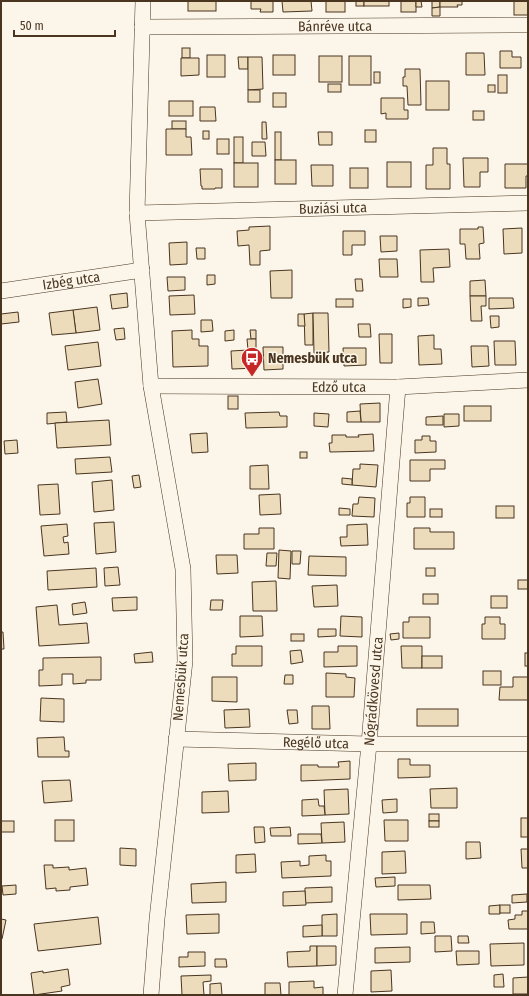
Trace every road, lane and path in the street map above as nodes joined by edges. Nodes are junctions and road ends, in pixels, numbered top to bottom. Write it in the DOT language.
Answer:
graph roads {
  1 [pos="143,1"];
  2 [pos="528,26"];
  3 [pos="142,27"];
  4 [pos="528,203"];
  5 [pos="137,213"];
  6 [pos="142,270"];
  7 [pos="1,291"];
  8 [pos="528,380"];
  9 [pos="151,386"];
  10 [pos="398,387"];
  11 [pos="176,739"];
  12 [pos="369,744"];
  13 [pos="528,744"];
  14 [pos="151,995"];
  15 [pos="345,995"];
  1 -- 3 [label="street, Nemesbük utca"];
  2 -- 3 [label="street, Bánréve utca"];
  3 -- 5 [label="street, Nemesbük utca"];
  4 -- 5 [label="street, Buziási utca"];
  5 -- 6 [label="street, Nemesbük utca"];
  6 -- 7 [label="street, Izbég utca"];
  6 -- 9 [label="street, Nemesbük utca"];
  8 -- 10 [label="street, Edző utca"];
  9 -- 10 [label="street, Edző utca"];
  9 -- 11 [label="street, Nemesbük utca"];
  10 -- 12 [label="street, Nógrádkövesd utca"];
  11 -- 12 [label="street, Regélő utca"];
  11 -- 14 [label="street, Nemesbük utca"];
  12 -- 13 [label="street, Regélő utca"];
  12 -- 15 [label="street, Nógrádkövesd utca"];
}
